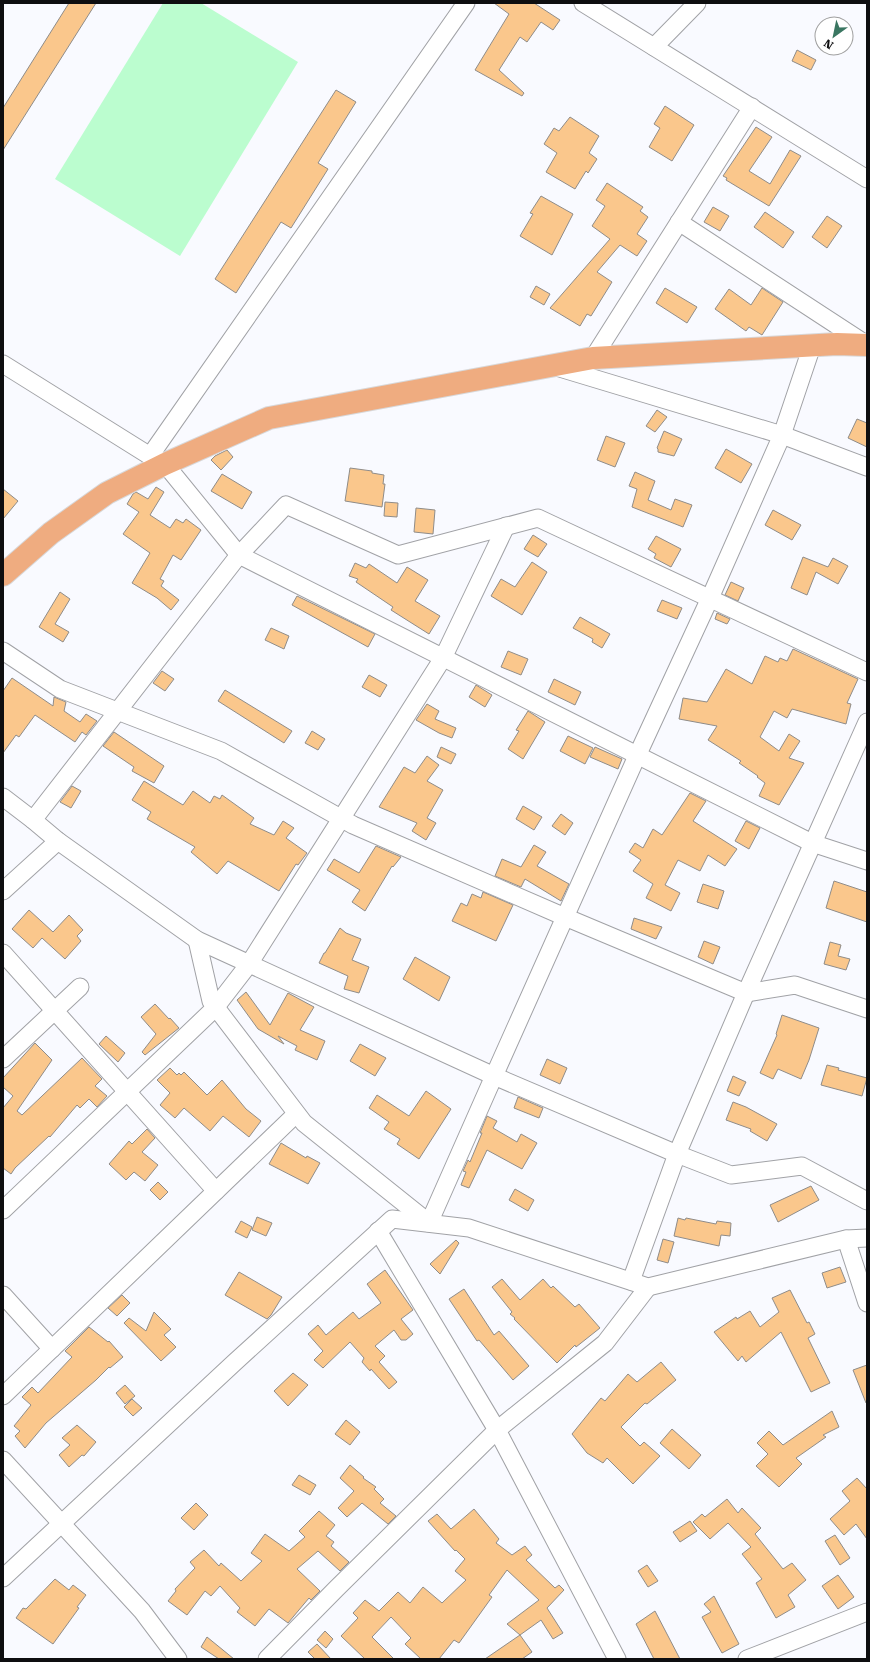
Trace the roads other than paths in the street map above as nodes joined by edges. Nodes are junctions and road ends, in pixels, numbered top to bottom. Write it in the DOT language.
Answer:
graph roads {
  1 [pos="466,3"];
  2 [pos="583,3"];
  3 [pos="697,3"];
  4 [pos="654,47"];
  5 [pos="752,107"];
  6 [pos="867,179"];
  7 [pos="679,222"];
  8 [pos="867,345"];
  9 [pos="812,346"];
  10 [pos="593,358"];
  11 [pos="3,364"];
  12 [pos="551,365"];
  13 [pos="782,435"];
  14 [pos="157,460"];
  15 [pos="867,467"];
  16 [pos="506,526"];
  17 [pos="240,555"];
  18 [pos="3,575"];
  19 [pos="710,598"];
  20 [pos="3,651"];
  21 [pos="443,658"];
  22 [pos="867,672"];
  23 [pos="118,711"];
  24 [pos="867,722"];
  25 [pos="637,756"];
  26 [pos="3,797"];
  27 [pos="341,818"];
  28 [pos="33,820"];
  29 [pos="58,841"];
  30 [pos="812,844"];
  31 [pos="867,861"];
  32 [pos="3,892"];
  33 [pos="565,917"];
  34 [pos="198,940"];
  35 [pos="3,953"];
  36 [pos="249,964"];
  37 [pos="80,987"];
  38 [pos="746,993"];
  39 [pos="216,1008"];
  40 [pos="867,1009"];
  41 [pos="55,1011"];
  42 [pos="3,1059"];
  43 [pos="494,1076"];
  44 [pos="127,1092"];
  45 [pos="296,1114"];
  46 [pos="677,1154"];
  47 [pos="216,1191"];
  48 [pos="867,1201"];
  49 [pos="3,1210"];
  50 [pos="429,1223"];
  51 [pos="378,1231"];
  52 [pos="867,1238"];
  53 [pos="846,1239"];
  54 [pos="631,1282"];
  55 [pos="648,1287"];
  56 [pos="3,1295"];
  57 [pos="867,1304"];
  58 [pos="52,1349"];
  59 [pos="3,1396"];
  60 [pos="497,1430"];
  61 [pos="3,1460"];
  62 [pos="62,1523"];
  63 [pos="3,1578"];
  64 [pos="867,1612"];
  65 [pos="178,1659"];
  66 [pos="267,1659"];
  67 [pos="617,1659"];
  68 [pos="747,1659"];
  1 -- 14 [label="street"];
  2 -- 4 [label="street"];
  3 -- 4 [label="street"];
  4 -- 5 [label="street"];
  5 -- 6 [label="street"];
  5 -- 7 [label="street"];
  7 -- 8 [label="street"];
  7 -- 10 [label="street"];
  8 -- 9 [label="highway"];
  9 -- 10 [label="highway"];
  9 -- 13 [label="street"];
  10 -- 12 [label="highway"];
  11 -- 14 [label="street"];
  12 -- 13 [label="street"];
  12 -- 14 [label="highway"];
  13 -- 15 [label="street"];
  13 -- 19 [label="street"];
  14 -- 17 [label="street"];
  14 -- 18 [label="highway"];
  16 -- 17 [label="street"];
  16 -- 19 [label="street"];
  16 -- 21 [label="street"];
  17 -- 21 [label="street"];
  17 -- 23 [label="street"];
  19 -- 22 [label="street"];
  19 -- 25 [label="street"];
  20 -- 23 [label="street"];
  21 -- 25 [label="street"];
  21 -- 27 [label="street"];
  23 -- 27 [label="street"];
  23 -- 28 [label="street"];
  24 -- 30 [label="street"];
  25 -- 30 [label="street"];
  25 -- 33 [label="street"];
  26 -- 28 [label="street"];
  27 -- 33 [label="street"];
  27 -- 36 [label="street"];
  28 -- 29 [label="street"];
  29 -- 32 [label="street"];
  29 -- 34 [label="street"];
  30 -- 31 [label="street"];
  30 -- 38 [label="street"];
  33 -- 38 [label="street"];
  33 -- 43 [label="street"];
  34 -- 36 [label="street"];
  34 -- 39 [label="street"];
  35 -- 41 [label="street"];
  36 -- 39 [label="street"];
  36 -- 43 [label="street"];
  37 -- 41 [label="street"];
  38 -- 40 [label="street"];
  38 -- 46 [label="street"];
  39 -- 44 [label="street"];
  39 -- 45 [label="street"];
  41 -- 42 [label="street"];
  41 -- 44 [label="street"];
  43 -- 46 [label="street"];
  43 -- 50 [label="street"];
  44 -- 47 [label="street"];
  44 -- 49 [label="street"];
  45 -- 47 [label="street"];
  45 -- 50 [label="street"];
  46 -- 48 [label="street"];
  46 -- 54 [label="street"];
  47 -- 58 [label="street"];
  50 -- 51 [label="street"];
  50 -- 54 [label="street"];
  51 -- 60 [label="street"];
  51 -- 62 [label="street"];
  52 -- 53 [label="street"];
  53 -- 55 [label="street"];
  53 -- 57 [label="street"];
  54 -- 55 [label="street"];
  55 -- 60 [label="street"];
  56 -- 58 [label="street"];
  58 -- 59 [label="street"];
  60 -- 66 [label="street"];
  60 -- 67 [label="street"];
  61 -- 62 [label="street"];
  62 -- 63 [label="street"];
  62 -- 65 [label="street"];
  64 -- 68 [label="street"];
}
